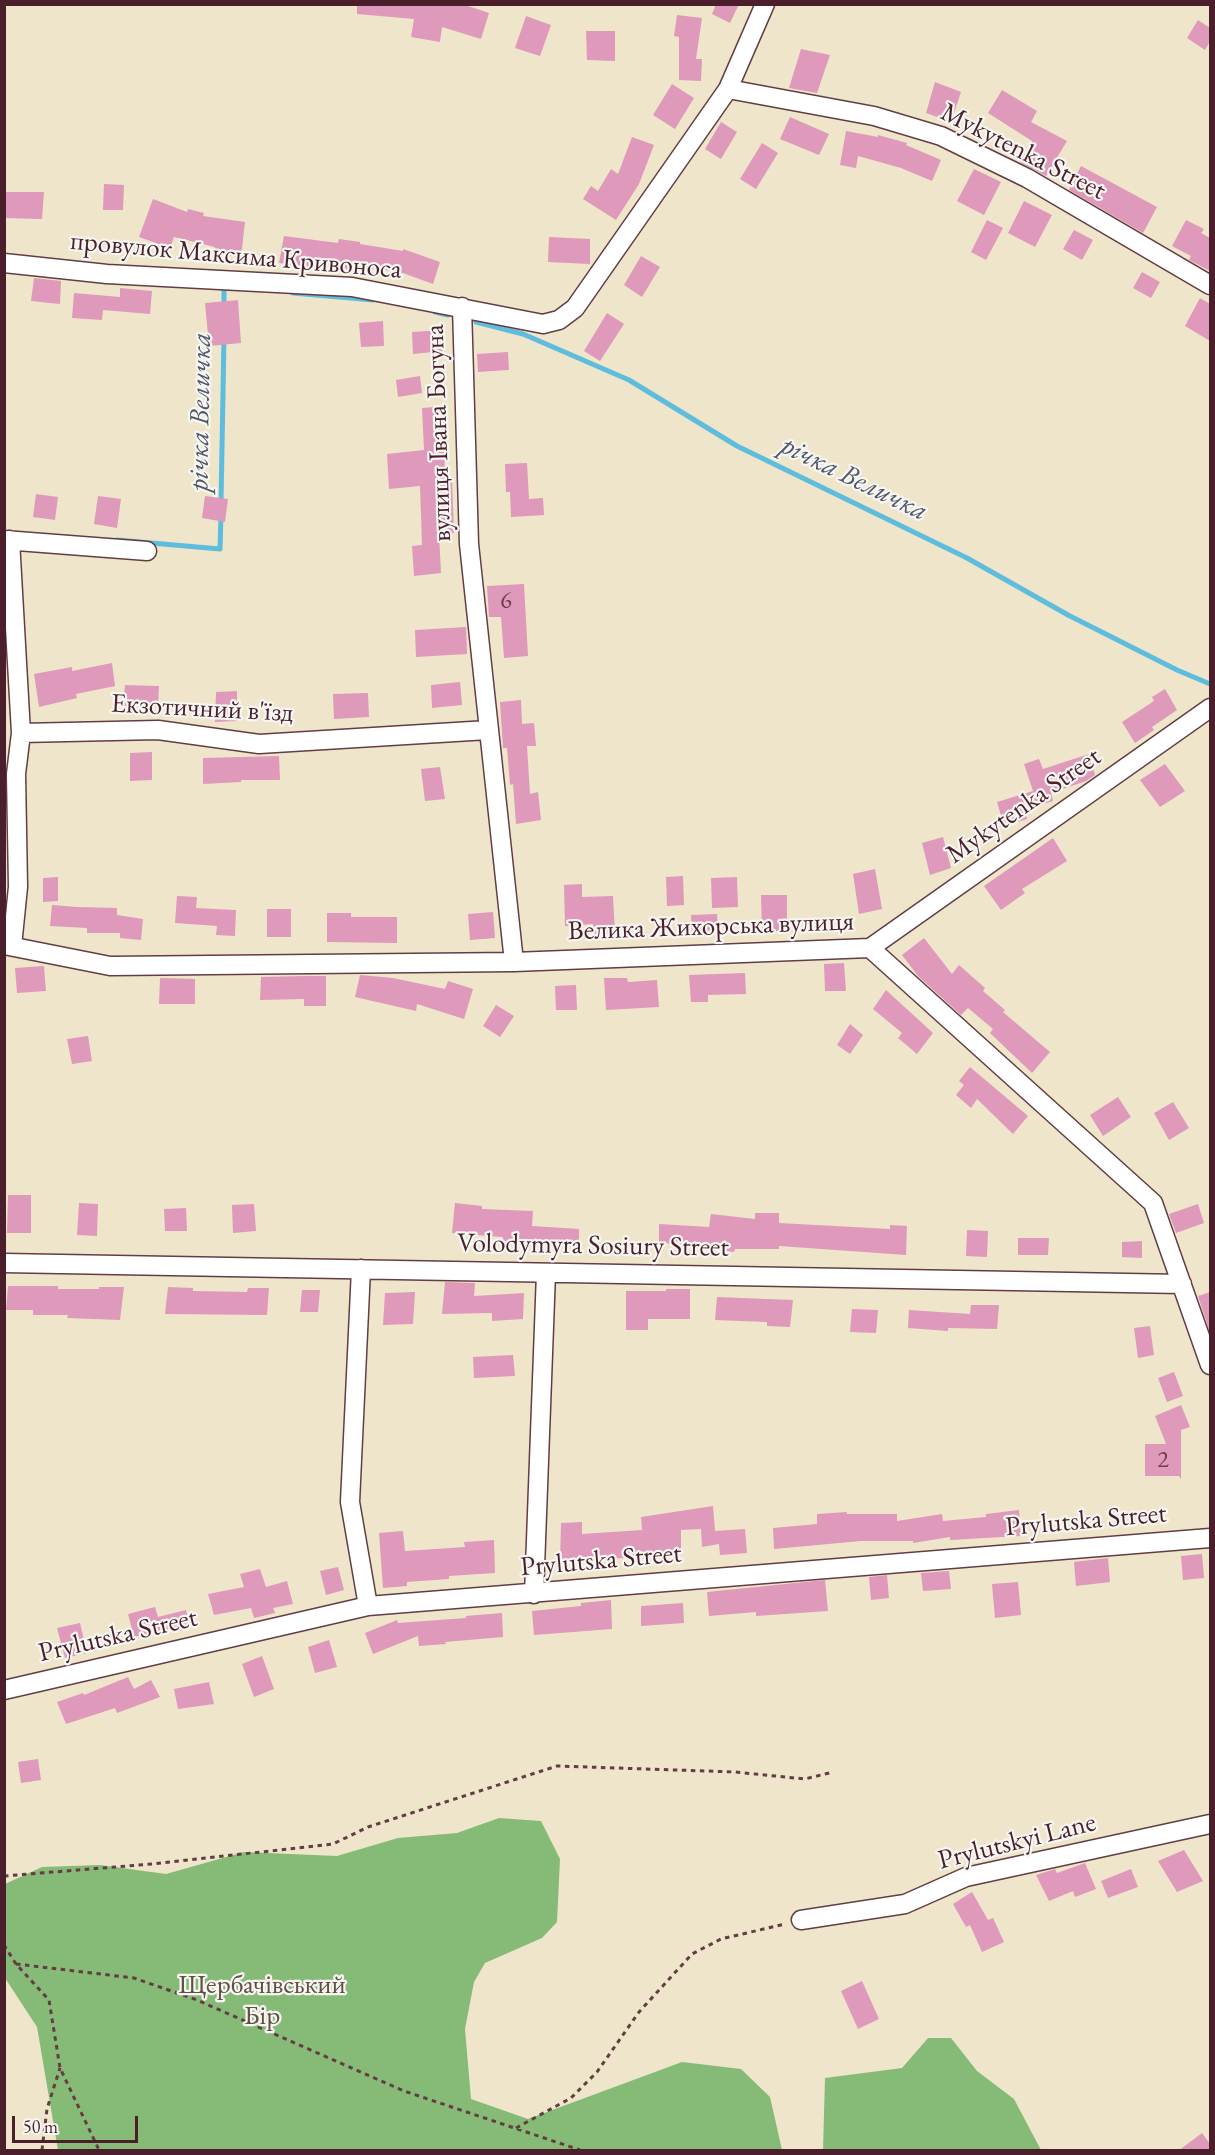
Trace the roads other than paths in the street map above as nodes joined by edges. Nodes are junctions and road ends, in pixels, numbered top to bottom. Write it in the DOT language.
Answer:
graph roads {
  1 [pos="765,4"];
  2 [pos="728,89"];
  3 [pos="4,262"];
  4 [pos="1210,285"];
  5 [pos="462,307"];
  6 [pos="7,540"];
  7 [pos="147,551"];
  8 [pos="1210,708"];
  9 [pos="488,730"];
  10 [pos="21,733"];
  11 [pos="8,945"];
  12 [pos="870,948"];
  13 [pos="514,962"];
  14 [pos="4,1263"];
  15 [pos="361,1269"];
  16 [pos="546,1273"];
  17 [pos="1182,1284"];
  18 [pos="1210,1365"];
  19 [pos="1210,1538"];
  20 [pos="534,1594"];
  21 [pos="368,1606"];
  22 [pos="4,1690"];
  23 [pos="1210,1824"];
  24 [pos="801,1920"];
  1 -- 2 [label="street, вулиця Івана Богуна"];
  2 -- 4 [label="street, Mykytenka Street"];
  2 -- 5 [label="street, вулиця Івана Богуна"];
  3 -- 5 [label="street, провулок Максима Кривоноса"];
  5 -- 9 [label="street, вулиця Івана Богуна"];
  6 -- 7 [label="street"];
  6 -- 10 [label="street"];
  8 -- 12 [label="street, Mykytenka Street"];
  9 -- 10 [label="street, Екзотичний в'їзд"];
  9 -- 13 [label="street, вулиця Івана Богуна"];
  10 -- 11 [label="street"];
  11 -- 13 [label="street, Велика Жихорська вулиця"];
  12 -- 13 [label="street, Велика Жихорська вулиця"];
  12 -- 17 [label="street, Велика Жихорська вулиця"];
  14 -- 15 [label="street, Volodymyra Sosiury Street"];
  15 -- 16 [label="street, Volodymyra Sosiury Street"];
  15 -- 21 [label="street"];
  16 -- 17 [label="street, Volodymyra Sosiury Street"];
  16 -- 20 [label="street"];
  17 -- 18 [label="street, Велика Жихорська вулиця"];
  19 -- 20 [label="street, Prylutska Street"];
  20 -- 21 [label="street, Prylutska Street"];
  21 -- 22 [label="street, Prylutska Street"];
  23 -- 24 [label="street, Prylutskyi Lane"];
}
